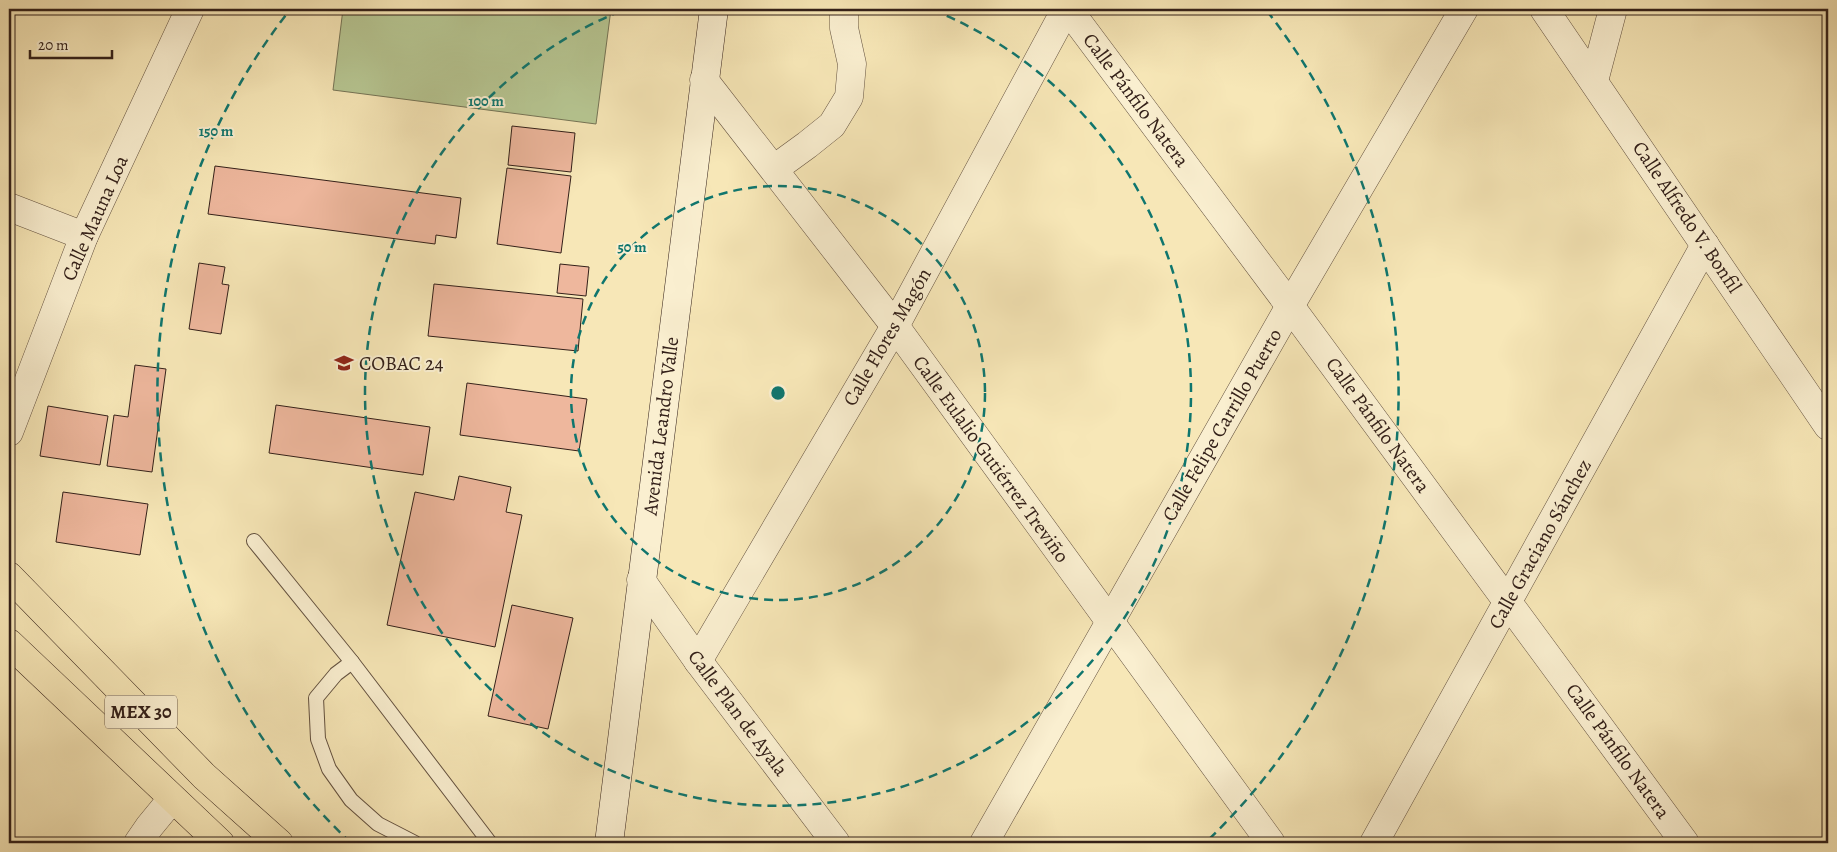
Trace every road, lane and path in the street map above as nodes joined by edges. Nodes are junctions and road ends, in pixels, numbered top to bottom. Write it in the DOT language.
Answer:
graph roads {
  1 [pos="190,9"];
  2 [pos="714,9"];
  3 [pos="844,9"];
  4 [pos="1067,9"];
  5 [pos="1464,9"];
  6 [pos="1544,9"];
  7 [pos="1614,9"];
  8 [pos="704,80"];
  9 [pos="1594,81"];
  10 [pos="774,169"];
  11 [pos="9,207"];
  12 [pos="84,236"];
  13 [pos="1705,245"];
  14 [pos="1290,306"];
  15 [pos="895,326"];
  16 [pos="1828,426"];
  17 [pos="9,432"];
  18 [pos="254,541"];
  19 [pos="9,576"];
  20 [pos="642,580"];
  21 [pos="1508,602"];
  22 [pos="1109,623"];
  23 [pos="9,643"];
  24 [pos="698,660"];
  25 [pos="352,662"];
  26 [pos="172,799"];
  27 [pos="138,843"];
  28 [pos="220,843"];
  29 [pos="279,843"];
  30 [pos="415,843"];
  31 [pos="490,843"];
  32 [pos="609,843"];
  33 [pos="836,843"];
  34 [pos="984,843"];
  35 [pos="1271,843"];
  36 [pos="1374,843"];
  37 [pos="1685,843"];
  1 -- 12 [label="street, Calle Mauna Loa"];
  2 -- 8 [label="street, Avenida Leandro Valle"];
  3 -- 10 [label="street"];
  4 -- 14 [label="street, Calle Pánfilo Natera"];
  4 -- 15 [label="street, Calle Flores Magón"];
  5 -- 14 [label="street, Calle Felipe Carrillo Puerto"];
  6 -- 9 [label="street, Calle Alfredo V. Bonfil"];
  7 -- 9 [label="street"];
  8 -- 10 [label="street, Calle Eulalio Gutiérrez Treviño"];
  8 -- 20 [label="street, Avenida Leandro Valle"];
  9 -- 13 [label="street, Calle Alfredo V. Bonfil"];
  10 -- 15 [label="street, Calle Eulalio Gutiérrez Treviño"];
  11 -- 12 [label="street"];
  12 -- 17 [label="street, Calle Mauna Loa"];
  13 -- 16 [label="street, Calle Alfredo V. Bonfil"];
  13 -- 21 [label="street, Calle Graciano Sánchez"];
  14 -- 21 [label="street, Calle Pánfilo Natera"];
  14 -- 22 [label="street, Calle Felipe Carrillo Puerto"];
  15 -- 22 [label="street, Calle Eulalio Gutiérrez Treviño"];
  15 -- 24 [label="street, Calle Flores Magón"];
  18 -- 25 [label="lane"];
  19 -- 29 [label="main road, MEX 30"];
  20 -- 24 [label="street, Calle Plan de Ayala"];
  20 -- 32 [label="street, Avenida Leandro Valle"];
  21 -- 36 [label="street, Calle Graciano Sánchez"];
  21 -- 37 [label="street, Calle Pánfilo Natera"];
  22 -- 34 [label="street, Calle Felipe Carrillo Puerto"];
  22 -- 35 [label="street, Calle Eulalio Gutiérrez Treviño"];
  23 -- 26 [label="main road, MEX 30"];
  24 -- 33 [label="street, Calle Plan de Ayala"];
  25 -- 30 [label="lane"];
  25 -- 31 [label="lane"];
  26 -- 27 [label="street"];
  26 -- 28 [label="main road, MEX 30"];
}
